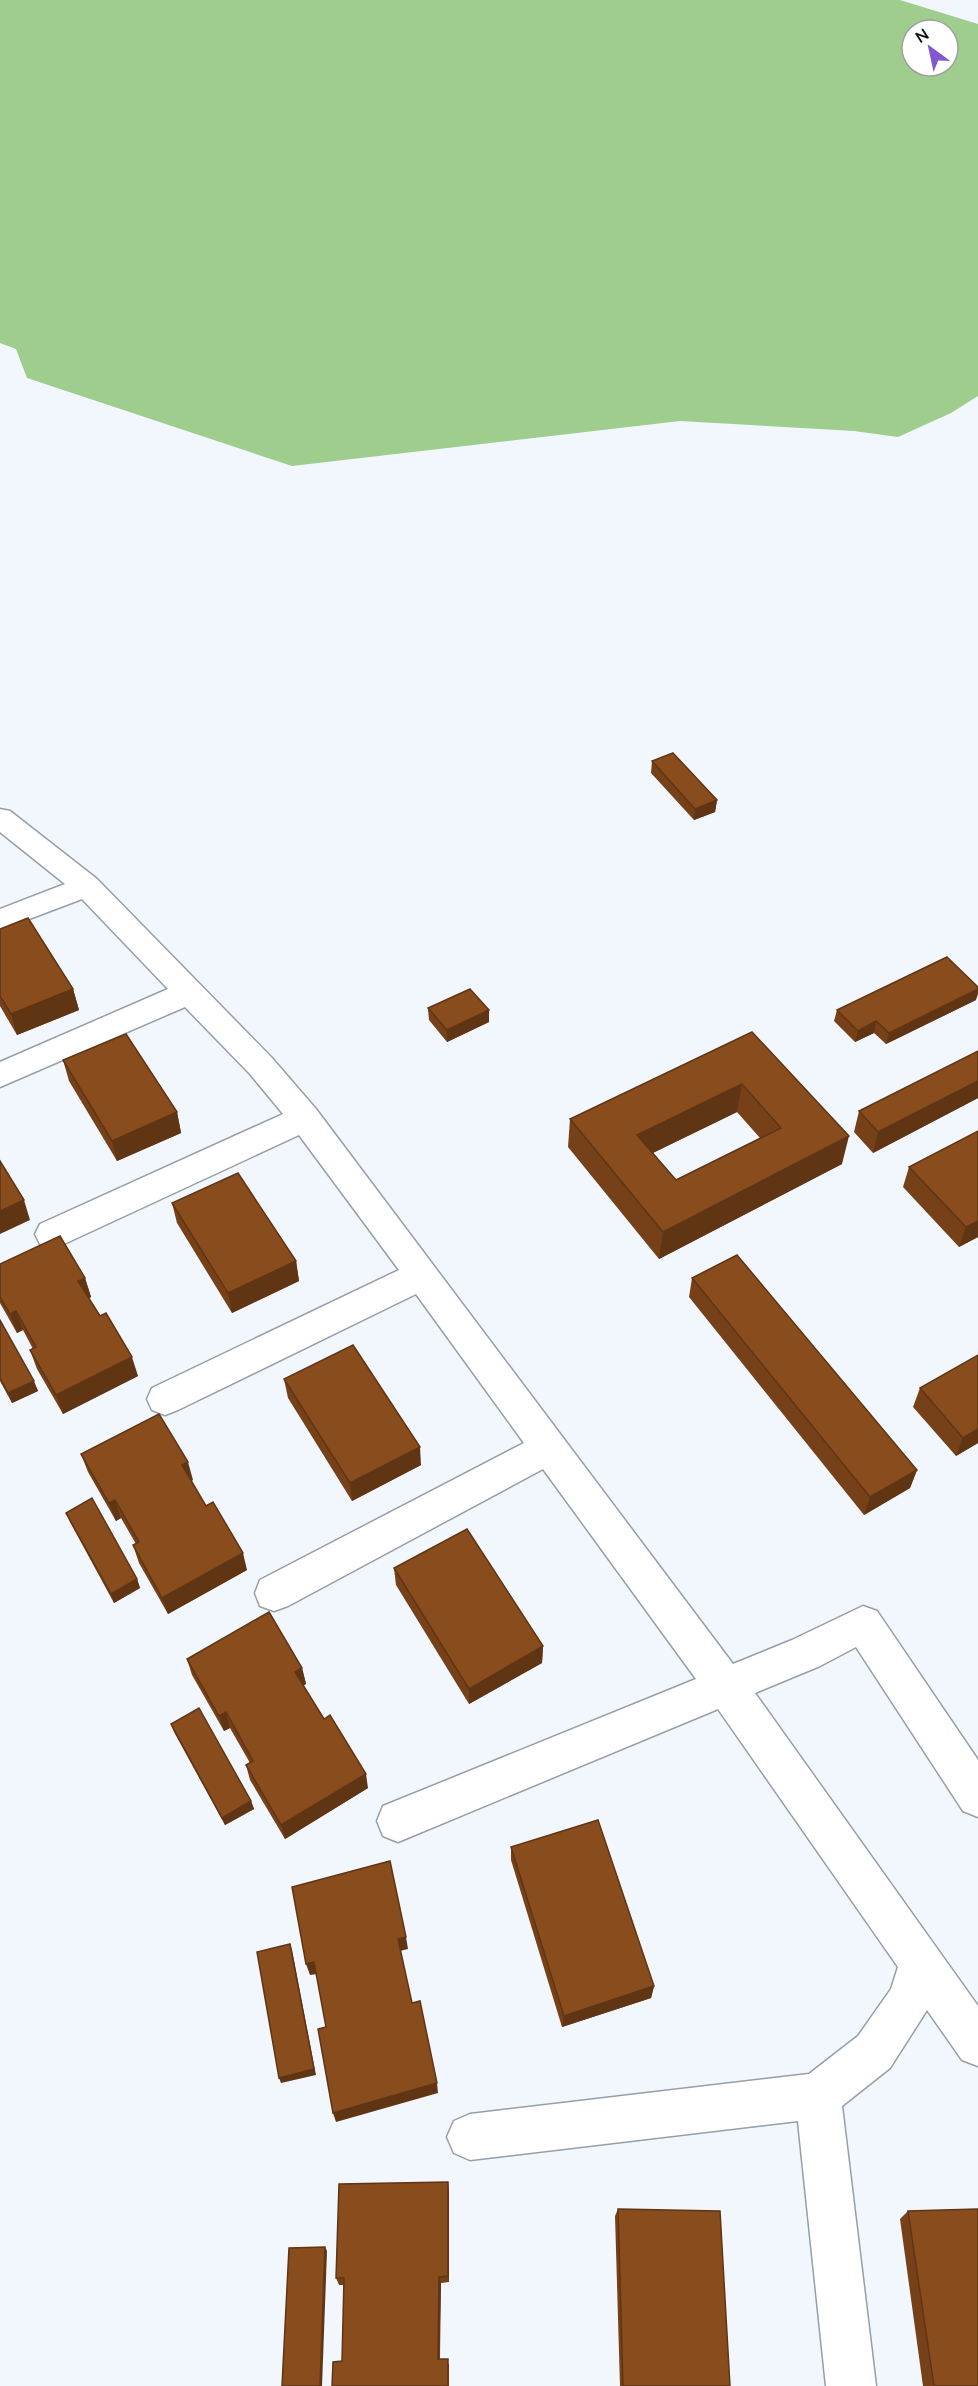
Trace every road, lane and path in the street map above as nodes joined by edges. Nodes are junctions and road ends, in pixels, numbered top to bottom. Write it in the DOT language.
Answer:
graph roads {
  1 [pos="0,818"];
  2 [pos="87,886"];
  3 [pos="0,920"];
  4 [pos="190,992"];
  5 [pos="0,1076"];
  6 [pos="305,1118"];
  7 [pos="52,1234"];
  8 [pos="422,1275"];
  9 [pos="165,1399"];
  10 [pos="549,1448"];
  11 [pos="274,1593"];
  12 [pos="726,1687"];
  13 [pos="978,1796"];
  14 [pos="398,1821"];
  15 [pos="921,1963"];
  16 [pos="978,2044"];
  17 [pos="818,2096"];
  18 [pos="470,2138"];
  19 [pos="851,2386"];
  1 -- 2 [label="street"];
  2 -- 3 [label="street"];
  2 -- 4 [label="street"];
  4 -- 5 [label="street"];
  4 -- 6 [label="street"];
  6 -- 7 [label="street"];
  6 -- 8 [label="street"];
  8 -- 9 [label="street"];
  8 -- 10 [label="street"];
  10 -- 11 [label="street"];
  10 -- 12 [label="street"];
  12 -- 13 [label="street"];
  12 -- 14 [label="street"];
  12 -- 15 [label="street"];
  15 -- 16 [label="street"];
  15 -- 17 [label="street"];
  17 -- 18 [label="street"];
  17 -- 19 [label="street"];
}
